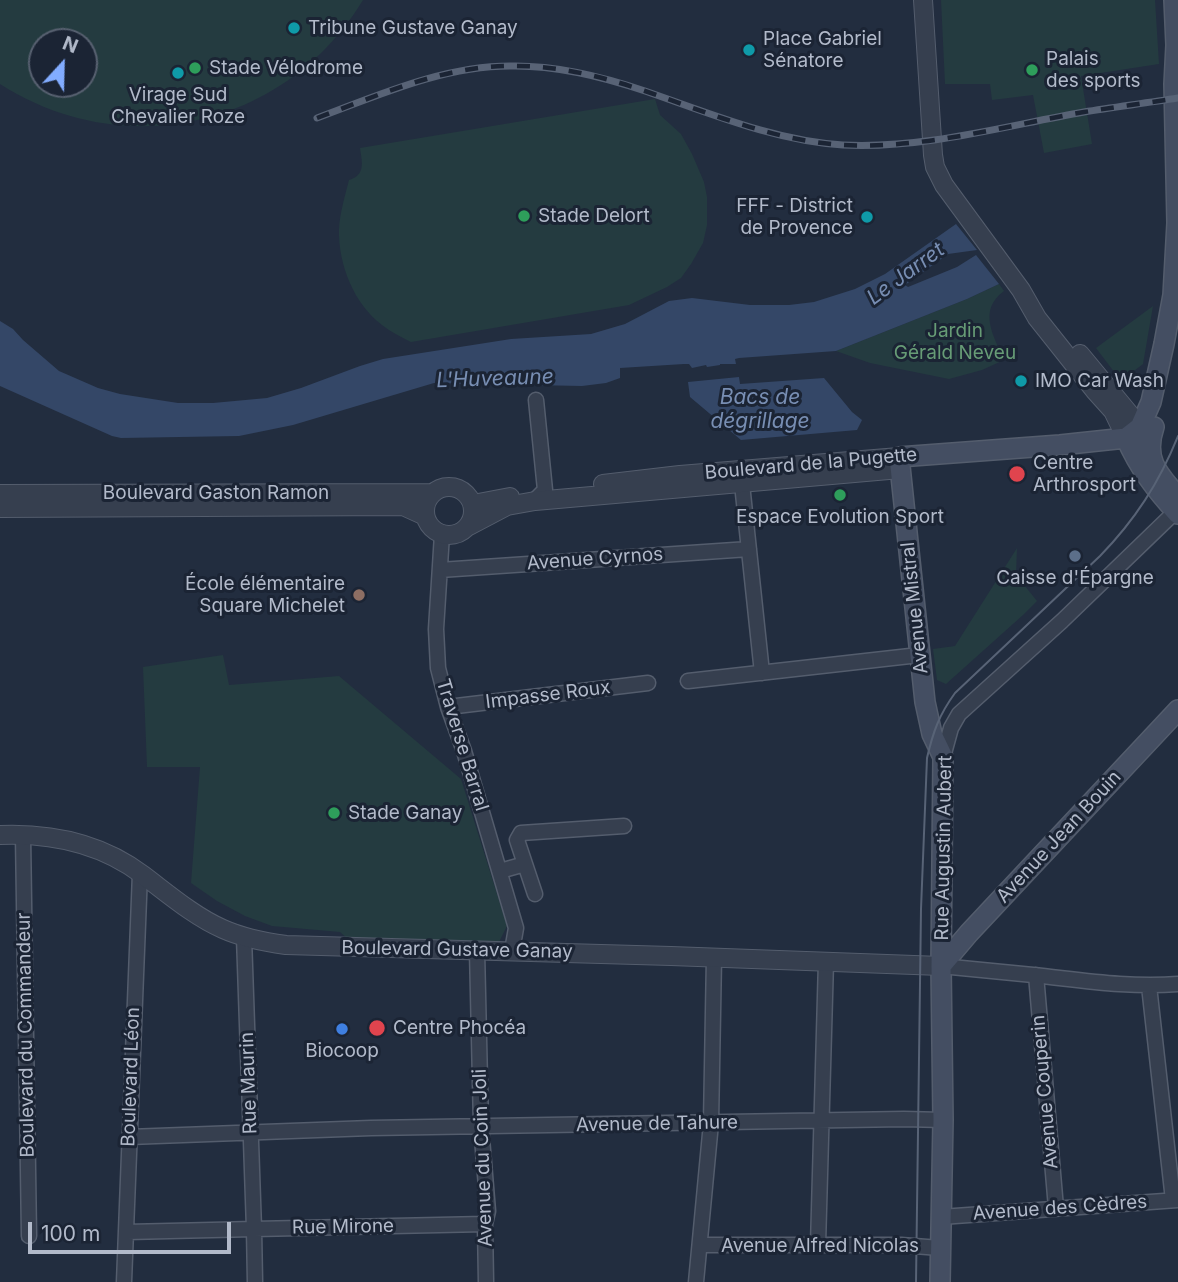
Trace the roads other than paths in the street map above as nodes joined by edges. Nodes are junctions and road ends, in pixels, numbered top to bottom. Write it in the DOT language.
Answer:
graph roads {
  1 [pos="923,0"];
  2 [pos="1174,0"];
  3 [pos="1177,49"];
  4 [pos="1178,223"];
  5 [pos="1178,338"];
  6 [pos="536,400"];
  7 [pos="1139,435"];
  8 [pos="900,463"];
  9 [pos="742,484"];
  10 [pos="432,493"];
  11 [pos="0,494"];
  12 [pos="540,496"];
  13 [pos="473,504"];
  14 [pos="1177,507"];
  15 [pos="0,508"];
  16 [pos="425,516"];
  17 [pos="469,526"];
  18 [pos="442,534"];
  19 [pos="749,549"];
  20 [pos="440,569"];
  21 [pos="919,655"];
  22 [pos="762,673"];
  23 [pos="688,681"];
  24 [pos="648,683"];
  25 [pos="449,707"];
  26 [pos="1178,710"];
  27 [pos="943,757"];
  28 [pos="624,826"];
  29 [pos="0,835"];
  30 [pos="23,835"];
  31 [pos="525,864"];
  32 [pos="499,871"];
  33 [pos="140,873"];
  34 [pos="535,894"];
  35 [pos="244,937"];
  36 [pos="477,950"];
  37 [pos="512,951"];
  38 [pos="714,957"];
  39 [pos="826,961"];
  40 [pos="941,966"];
  41 [pos="1036,975"];
  42 [pos="1178,984"];
  43 [pos="1149,986"];
  44 [pos="943,1120"];
  45 [pos="821,1121"];
  46 [pos="711,1123"];
  47 [pos="481,1126"];
  48 [pos="251,1133"];
  49 [pos="129,1137"];
  50 [pos="1175,1200"];
  51 [pos="1056,1208"];
  52 [pos="941,1217"];
  53 [pos="485,1224"];
  54 [pos="254,1229"];
  55 [pos="127,1232"];
  56 [pos="29,1236"];
  57 [pos="700,1245"];
  58 [pos="818,1245"];
  59 [pos="940,1248"];
  60 [pos="124,1282"];
  61 [pos="256,1282"];
  62 [pos="486,1282"];
  63 [pos="696,1282"];
  64 [pos="940,1282"];
  1 -- 7 [label="street"];
  2 -- 3 [label="main road"];
  3 -- 4 [label="main road"];
  4 -- 7 [label="main road"];
  5 -- 7 [label="main road"];
  6 -- 12 [label="street"];
  7 -- 8 [label="main road, Boulevard de la Pugette"];
  7 -- 14 [label="main road"];
  8 -- 9 [label="street, Boulevard de la Pugette"];
  8 -- 12 [label="street, Boulevard de la Pugette"];
  8 -- 21 [label="main road, Avenue Mistral"];
  9 -- 12 [label="street, Boulevard de la Pugette"];
  9 -- 19 [label="street"];
  10 -- 11 [label="street, Boulevard Gaston Ramon"];
  10 -- 13 [label="street"];
  10 -- 16 [label="street"];
  12 -- 13 [label="street, Boulevard de la Pugette"];
  12 -- 17 [label="street, Boulevard de la Pugette"];
  13 -- 17 [label="street"];
  14 -- 27 [label="street, Rue Augustin Aubert"];
  15 -- 16 [label="street, Boulevard Gaston Ramon"];
  16 -- 18 [label="street"];
  17 -- 18 [label="street"];
  18 -- 20 [label="street, Traverse Barral"];
  19 -- 20 [label="street, Avenue Cyrnos"];
  19 -- 22 [label="street"];
  20 -- 25 [label="street, Traverse Barral"];
  21 -- 22 [label="street"];
  21 -- 27 [label="main road, Avenue Mistral"];
  22 -- 23 [label="street"];
  24 -- 25 [label="street, Impasse Roux"];
  25 -- 32 [label="street, Traverse Barral"];
  26 -- 40 [label="main road, Avenue Jean Bouin"];
  27 -- 40 [label="main road, Rue Augustin Aubert"];
  28 -- 31 [label="street"];
  29 -- 30 [label="street, Boulevard Gustave Ganay"];
  30 -- 33 [label="street, Boulevard Gustave Ganay"];
  30 -- 56 [label="street, Boulevard du Commandeur"];
  31 -- 32 [label="street"];
  31 -- 34 [label="street"];
  32 -- 37 [label="street, Traverse Barral"];
  33 -- 35 [label="street, Boulevard Gustave Ganay"];
  33 -- 49 [label="street, Boulevard Léon"];
  35 -- 36 [label="street, Boulevard Gustave Ganay"];
  35 -- 48 [label="street, Rue Maurin"];
  36 -- 37 [label="street, Boulevard Gustave Ganay"];
  36 -- 47 [label="street, Avenue du Coin Joli"];
  37 -- 38 [label="street, Boulevard Gustave Ganay"];
  38 -- 39 [label="street, Boulevard Gustave Ganay"];
  38 -- 46 [label="street"];
  39 -- 40 [label="street, Boulevard Gustave Ganay"];
  39 -- 45 [label="street"];
  40 -- 41 [label="street"];
  40 -- 44 [label="main road, Rue Augustin Aubert"];
  41 -- 43 [label="street"];
  41 -- 51 [label="street, Avenue Couperin"];
  42 -- 43 [label="street"];
  43 -- 50 [label="street"];
  44 -- 45 [label="street, Avenue de Tahure"];
  44 -- 52 [label="main road, Rue Augustin Aubert"];
  45 -- 46 [label="street, Avenue de Tahure"];
  45 -- 58 [label="street"];
  46 -- 47 [label="street, Avenue de Tahure"];
  46 -- 57 [label="street"];
  47 -- 48 [label="street, Avenue de Tahure"];
  47 -- 53 [label="street, Avenue du Coin Joli"];
  48 -- 49 [label="street, Avenue de Tahure"];
  48 -- 54 [label="street, Rue Maurin"];
  49 -- 55 [label="street, Boulevard Léon"];
  50 -- 51 [label="street, Avenue des Cèdres"];
  51 -- 52 [label="street, Avenue des Cèdres"];
  52 -- 59 [label="main road, Rue Augustin Aubert"];
  53 -- 54 [label="street, Rue Mirone"];
  53 -- 62 [label="street, Avenue du Coin Joli"];
  54 -- 55 [label="street, Rue Mirone"];
  54 -- 61 [label="street"];
  55 -- 60 [label="street, Boulevard Léon"];
  57 -- 58 [label="street, Avenue Alfred Nicolas"];
  57 -- 63 [label="street"];
  58 -- 59 [label="street, Avenue Alfred Nicolas"];
  59 -- 64 [label="main road, Rue Augustin Aubert"];
}
